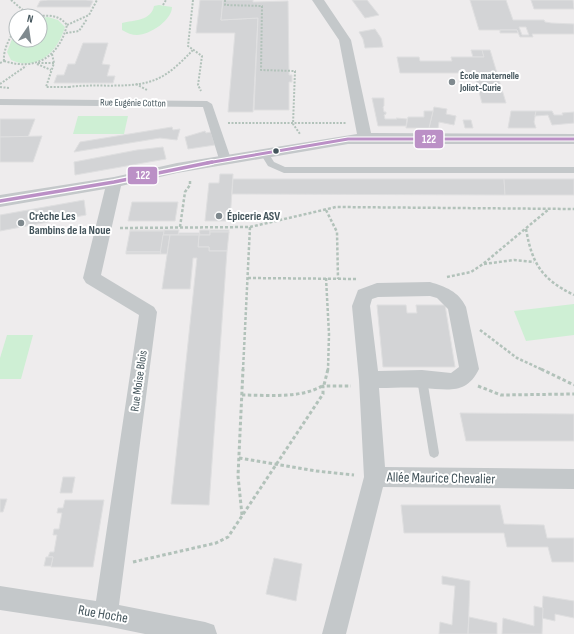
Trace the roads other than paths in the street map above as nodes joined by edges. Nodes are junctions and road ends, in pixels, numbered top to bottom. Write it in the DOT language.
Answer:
graph roads {
  1 [pos="318,0"];
  2 [pos="0,102"];
  3 [pos="365,138"];
  4 [pos="574,139"];
  5 [pos="264,153"];
  6 [pos="225,159"];
  7 [pos="574,170"];
  8 [pos="114,182"];
  9 [pos="0,201"];
  10 [pos="422,379"];
  11 [pos="369,383"];
  12 [pos="434,453"];
  13 [pos="375,477"];
  14 [pos="574,479"];
  15 [pos="0,598"];
  16 [pos="106,614"];
  17 [pos="204,634"];
  18 [pos="334,634"];
  1 -- 3 [label="street"];
  2 -- 6 [label="street, Rue Eugénie Cotton"];
  3 -- 4 [label="street"];
  3 -- 5 [label="street"];
  5 -- 6 [label="street"];
  5 -- 7 [label="lane"];
  6 -- 8 [label="street"];
  8 -- 9 [label="street"];
  8 -- 16 [label="street, Rue Moise Blois"];
  10 -- 11 [label="street"];
  10 -- 11 [label="street"];
  10 -- 12 [label="lane"];
  11 -- 13 [label="street"];
  13 -- 14 [label="street, Allée Maurice Chevalier"];
  13 -- 18 [label="street, Allée Maurice Chevalier"];
  15 -- 16 [label="street, Rue Hoche"];
  16 -- 17 [label="street, Rue Hoche"];
}
